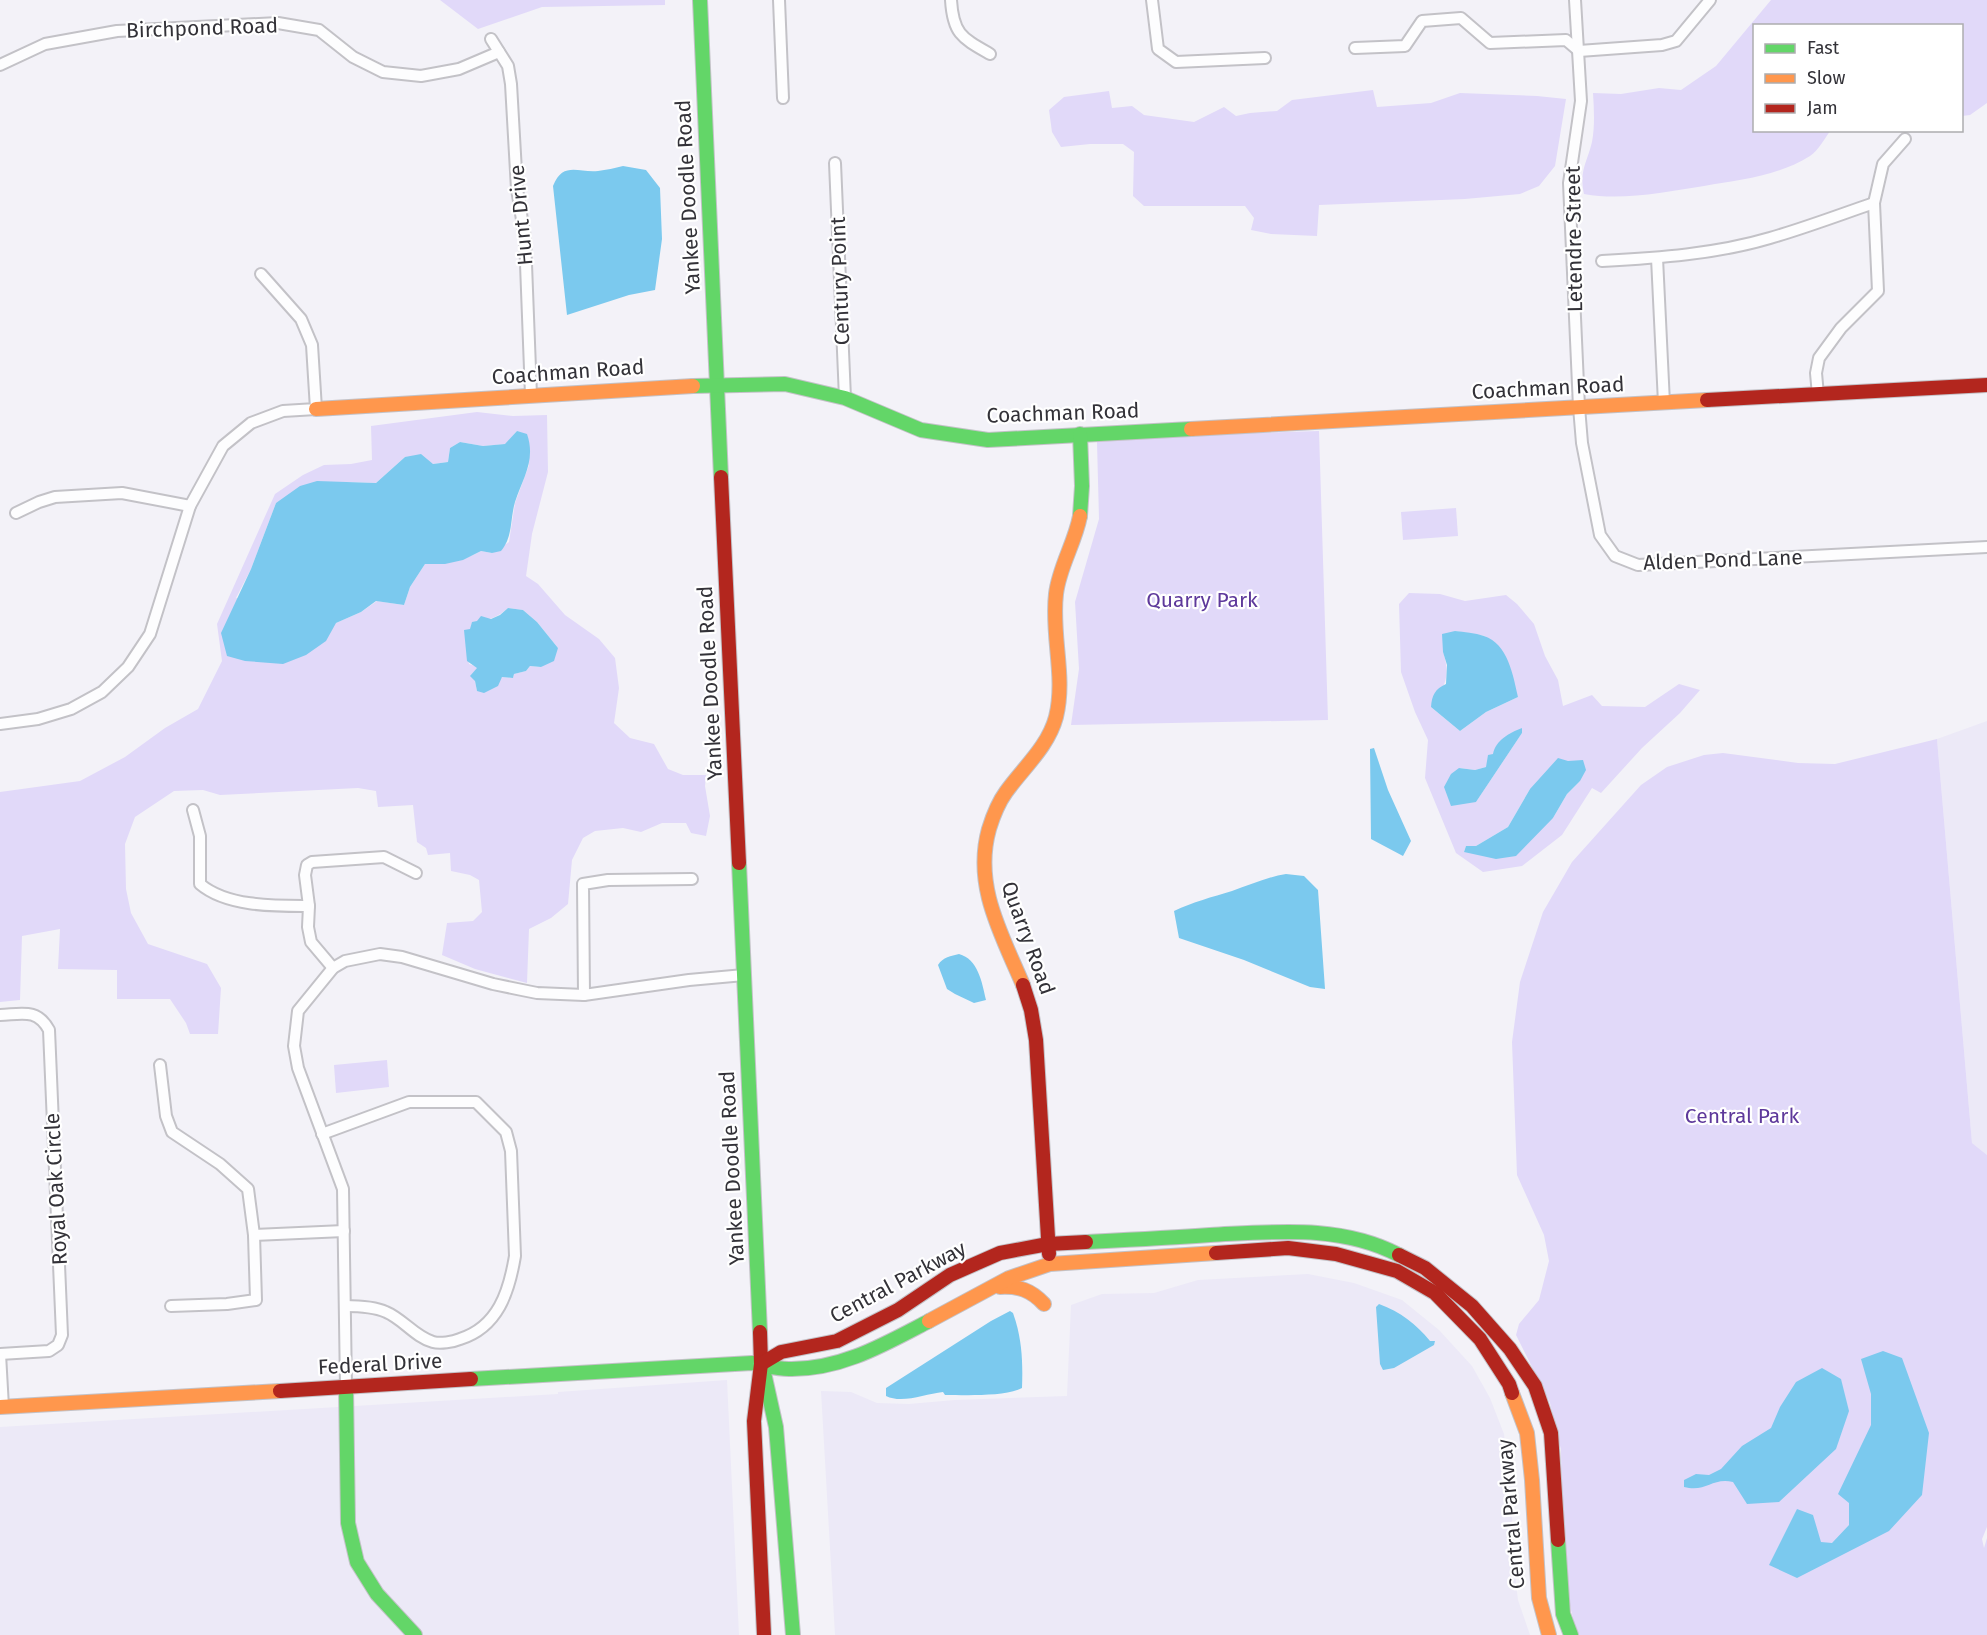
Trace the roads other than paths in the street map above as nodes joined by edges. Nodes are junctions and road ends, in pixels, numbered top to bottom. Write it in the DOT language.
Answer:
graph roads {
  1 [pos="700,0"];
  2 [pos="779,0"];
  3 [pos="951,0"];
  4 [pos="1575,0"];
  5 [pos="1710,0"];
  6 [pos="1153,3"];
  7 [pos="491,39"];
  8 [pos="1355,48"];
  9 [pos="499,51"];
  10 [pos="1579,51"];
  11 [pos="990,54"];
  12 [pos="1265,58"];
  13 [pos="0,64"];
  14 [pos="783,98"];
  15 [pos="1905,139"];
  16 [pos="835,163"];
  17 [pos="1874,203"];
  18 [pos="1657,258"];
  19 [pos="1602,261"];
  20 [pos="261,274"];
  21 [pos="718,384"];
  22 [pos="1987,386"];
  23 [pos="531,395"];
  24 [pos="1818,395"];
  25 [pos="845,398"];
  26 [pos="1664,403"];
  27 [pos="1579,407"];
  28 [pos="316,409"];
  29 [pos="1080,434"];
  30 [pos="190,506"];
  31 [pos="16,513"];
  32 [pos="1987,547"];
  33 [pos="0,724"];
  34 [pos="192,810"];
  35 [pos="416,873"];
  36 [pos="692,879"];
  37 [pos="309,906"];
  38 [pos="333,968"];
  39 [pos="744,975"];
  40 [pos="584,995"];
  41 [pos="0,1015"];
  42 [pos="160,1065"];
  43 [pos="322,1134"];
  44 [pos="344,1231"];
  45 [pos="254,1235"];
  46 [pos="1048,1244"];
  47 [pos="1050,1264"];
  48 [pos="988,1289"];
  49 [pos="1044,1304"];
  50 [pos="171,1306"];
  51 [pos="345,1306"];
  52 [pos="0,1354"];
  53 [pos="762,1364"];
  54 [pos="346,1387"];
  55 [pos="2,1407"];
  56 [pos="415,1635"];
  57 [pos="764,1635"];
  58 [pos="793,1635"];
  59 [pos="1549,1635"];
  60 [pos="1571,1635"];
  1 -- 21 [label="street, Yankee Doodle Road"];
  2 -- 14 [label="street"];
  3 -- 11 [label="street"];
  4 -- 10 [label="street, Letendre Street"];
  5 -- 10 [label="street"];
  6 -- 12 [label="street"];
  7 -- 9 [label="street, Hunt Drive"];
  8 -- 10 [label="street"];
  9 -- 13 [label="street, Birchpond Road"];
  9 -- 23 [label="street, Hunt Drive"];
  10 -- 27 [label="street, Letendre Street"];
  15 -- 17 [label="street"];
  16 -- 25 [label="street, Century Point"];
  17 -- 18 [label="street"];
  17 -- 24 [label="street"];
  18 -- 19 [label="street"];
  18 -- 26 [label="street"];
  20 -- 28 [label="street"];
  21 -- 23 [label="street, Coachman Road"];
  21 -- 25 [label="street, Coachman Road"];
  21 -- 39 [label="street, Yankee Doodle Road"];
  22 -- 24 [label="street, Coachman Road"];
  23 -- 28 [label="street, Coachman Road"];
  24 -- 26 [label="street, Coachman Road"];
  25 -- 29 [label="street, Coachman Road"];
  26 -- 27 [label="street, Coachman Road"];
  27 -- 29 [label="street, Coachman Road"];
  27 -- 32 [label="street, Alden Pond Lane"];
  28 -- 30 [label="street, Coachman Road"];
  29 -- 46 [label="street, Quarry Road"];
  30 -- 31 [label="street"];
  30 -- 33 [label="street, Coachman Road"];
  34 -- 37 [label="street"];
  35 -- 37 [label="street"];
  36 -- 40 [label="street"];
  37 -- 38 [label="street"];
  38 -- 40 [label="street"];
  38 -- 43 [label="street"];
  39 -- 40 [label="street"];
  39 -- 53 [label="street, Yankee Doodle Road"];
  41 -- 52 [label="street, Royal Oak Circle"];
  42 -- 45 [label="street"];
  43 -- 44 [label="street"];
  43 -- 51 [label="street"];
  44 -- 45 [label="street"];
  44 -- 51 [label="street"];
  45 -- 50 [label="street"];
  46 -- 47 [label="street, Quarry Road"];
  46 -- 53 [label="street, Central Parkway"];
  46 -- 60 [label="street, Central Parkway"];
  47 -- 48 [label="street, Central Parkway"];
  47 -- 59 [label="street, Central Parkway"];
  48 -- 49 [label="street"];
  48 -- 53 [label="street, Central Parkway"];
  51 -- 54 [label="street"];
  52 -- 55 [label="street, Royal Oak Circle"];
  53 -- 54 [label="street, Federal Drive"];
  53 -- 57 [label="street, Yankee Doodle Road"];
  53 -- 58 [label="street, Yankee Doodle Road"];
  54 -- 55 [label="street, Federal Drive"];
  54 -- 56 [label="street"];
}
